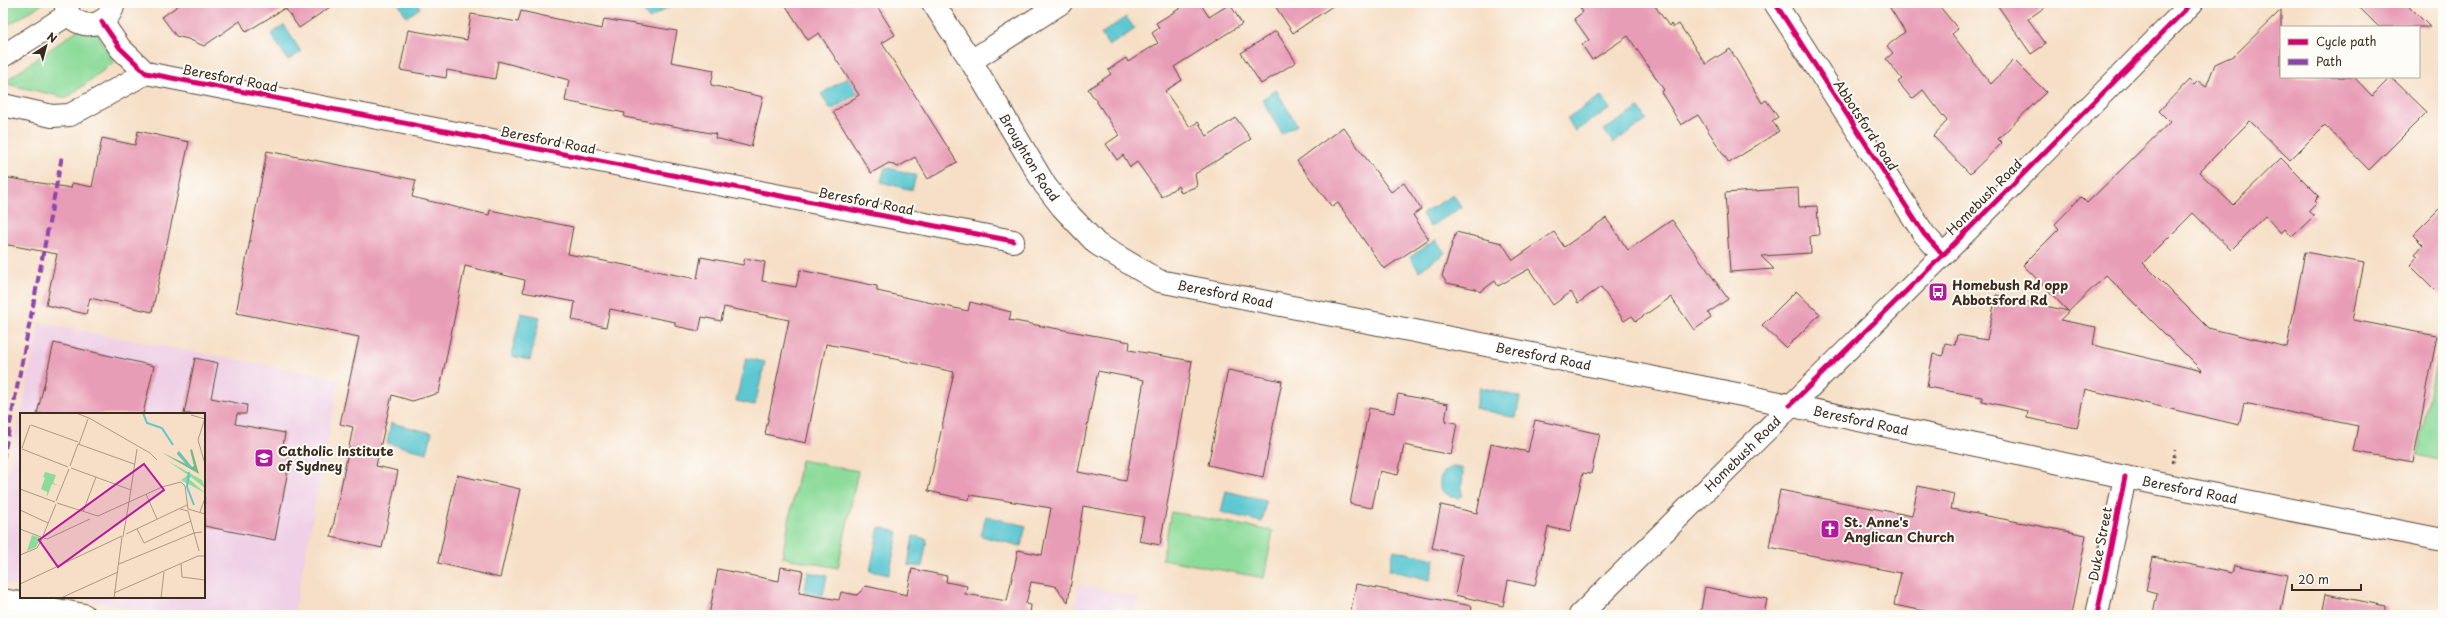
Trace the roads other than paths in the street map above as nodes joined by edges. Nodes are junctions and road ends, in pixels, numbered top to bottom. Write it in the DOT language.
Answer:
graph roads {
  1 [pos="114,3"];
  2 [pos="932,3"];
  3 [pos="1061,3"];
  4 [pos="1775,3"];
  5 [pos="2192,3"];
  6 [pos="67,8"];
  7 [pos="102,22"];
  8 [pos="3,56"];
  9 [pos="971,61"];
  10 [pos="146,73"];
  11 [pos="3,105"];
  12 [pos="1013,241"];
  13 [pos="1942,255"];
  14 [pos="1159,281"];
  15 [pos="1790,405"];
  16 [pos="2125,477"];
  17 [pos="2443,540"];
  18 [pos="3,600"];
  19 [pos="84,615"];
  20 [pos="1580,615"];
  21 [pos="2097,615"];
  1 -- 7 [label="street"];
  2 -- 9 [label="street, Broughton Road"];
  3 -- 9 [label="street"];
  4 -- 13 [label="street, Abbotsford Road"];
  5 -- 13 [label="street, Homebush Road"];
  6 -- 7 [label="street"];
  6 -- 8 [label="street"];
  7 -- 10 [label="street"];
  9 -- 14 [label="street, Broughton Road"];
  10 -- 11 [label="street"];
  10 -- 12 [label="street, Beresford Road"];
  13 -- 15 [label="street, Homebush Road"];
  14 -- 15 [label="street, Beresford Road"];
  15 -- 16 [label="street, Beresford Road"];
  15 -- 20 [label="street, Homebush Road"];
  16 -- 17 [label="street, Beresford Road"];
  16 -- 21 [label="street, Duke Street"];
  18 -- 19 [label="street"];
}
